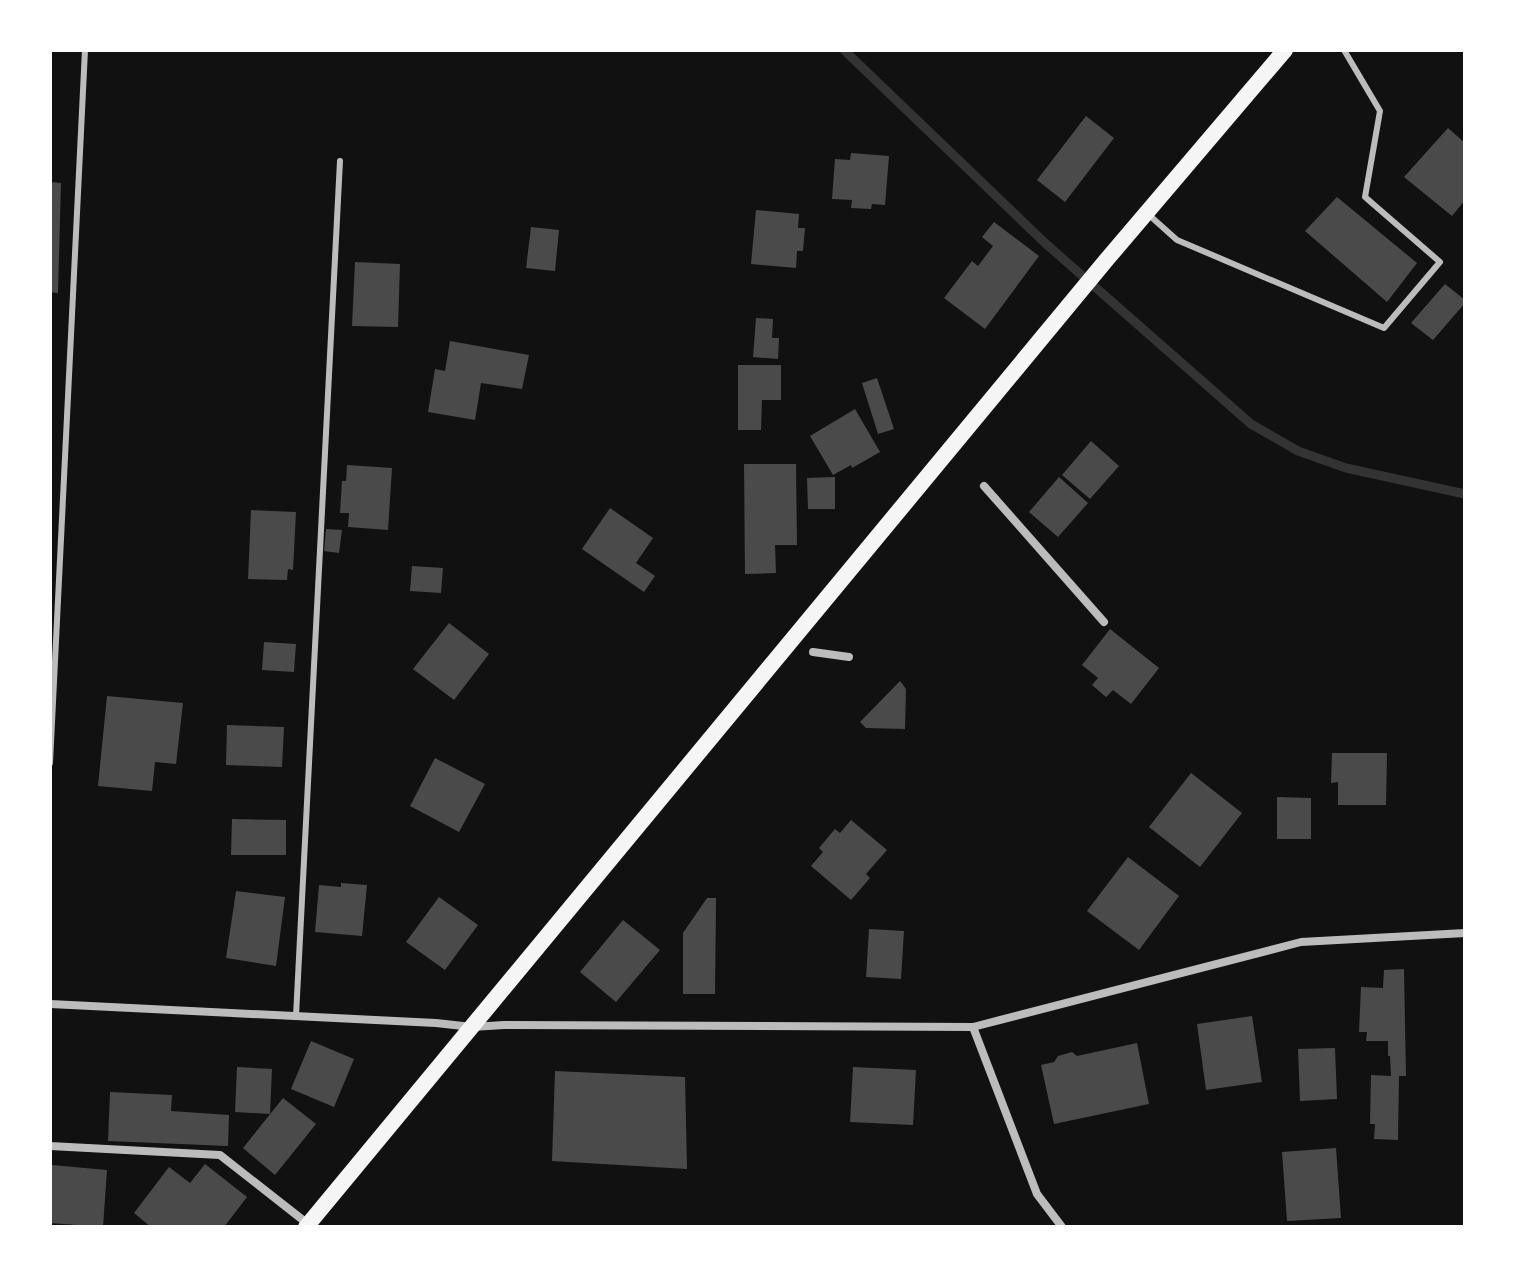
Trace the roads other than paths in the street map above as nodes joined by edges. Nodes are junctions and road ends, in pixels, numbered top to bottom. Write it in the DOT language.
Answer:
graph roads {
  1 [pos="85,50"];
  2 [pos="1285,50"];
  3 [pos="1344,50"];
  4 [pos="340,161"];
  5 [pos="1147,212"];
  6 [pos="984,486"];
  7 [pos="1104,622"];
  8 [pos="813,652"];
  9 [pos="849,657"];
  10 [pos="50,763"];
  11 [pos="1465,933"];
  12 [pos="50,1004"];
  13 [pos="296,1016"];
  14 [pos="472,1027"];
  15 [pos="973,1027"];
  16 [pos="50,1146"];
  17 [pos="307,1225"];
  18 [pos="1062,1227"];
  1 -- 10 [label="lane"];
  2 -- 5 [label="main road"];
  3 -- 5 [label="lane"];
  4 -- 13 [label="lane"];
  5 -- 14 [label="main road"];
  6 -- 7 [label="street"];
  8 -- 9 [label="street"];
  11 -- 15 [label="street"];
  12 -- 13 [label="street"];
  13 -- 14 [label="street"];
  14 -- 15 [label="street"];
  14 -- 17 [label="main road"];
  15 -- 18 [label="street"];
  16 -- 17 [label="street"];
}
